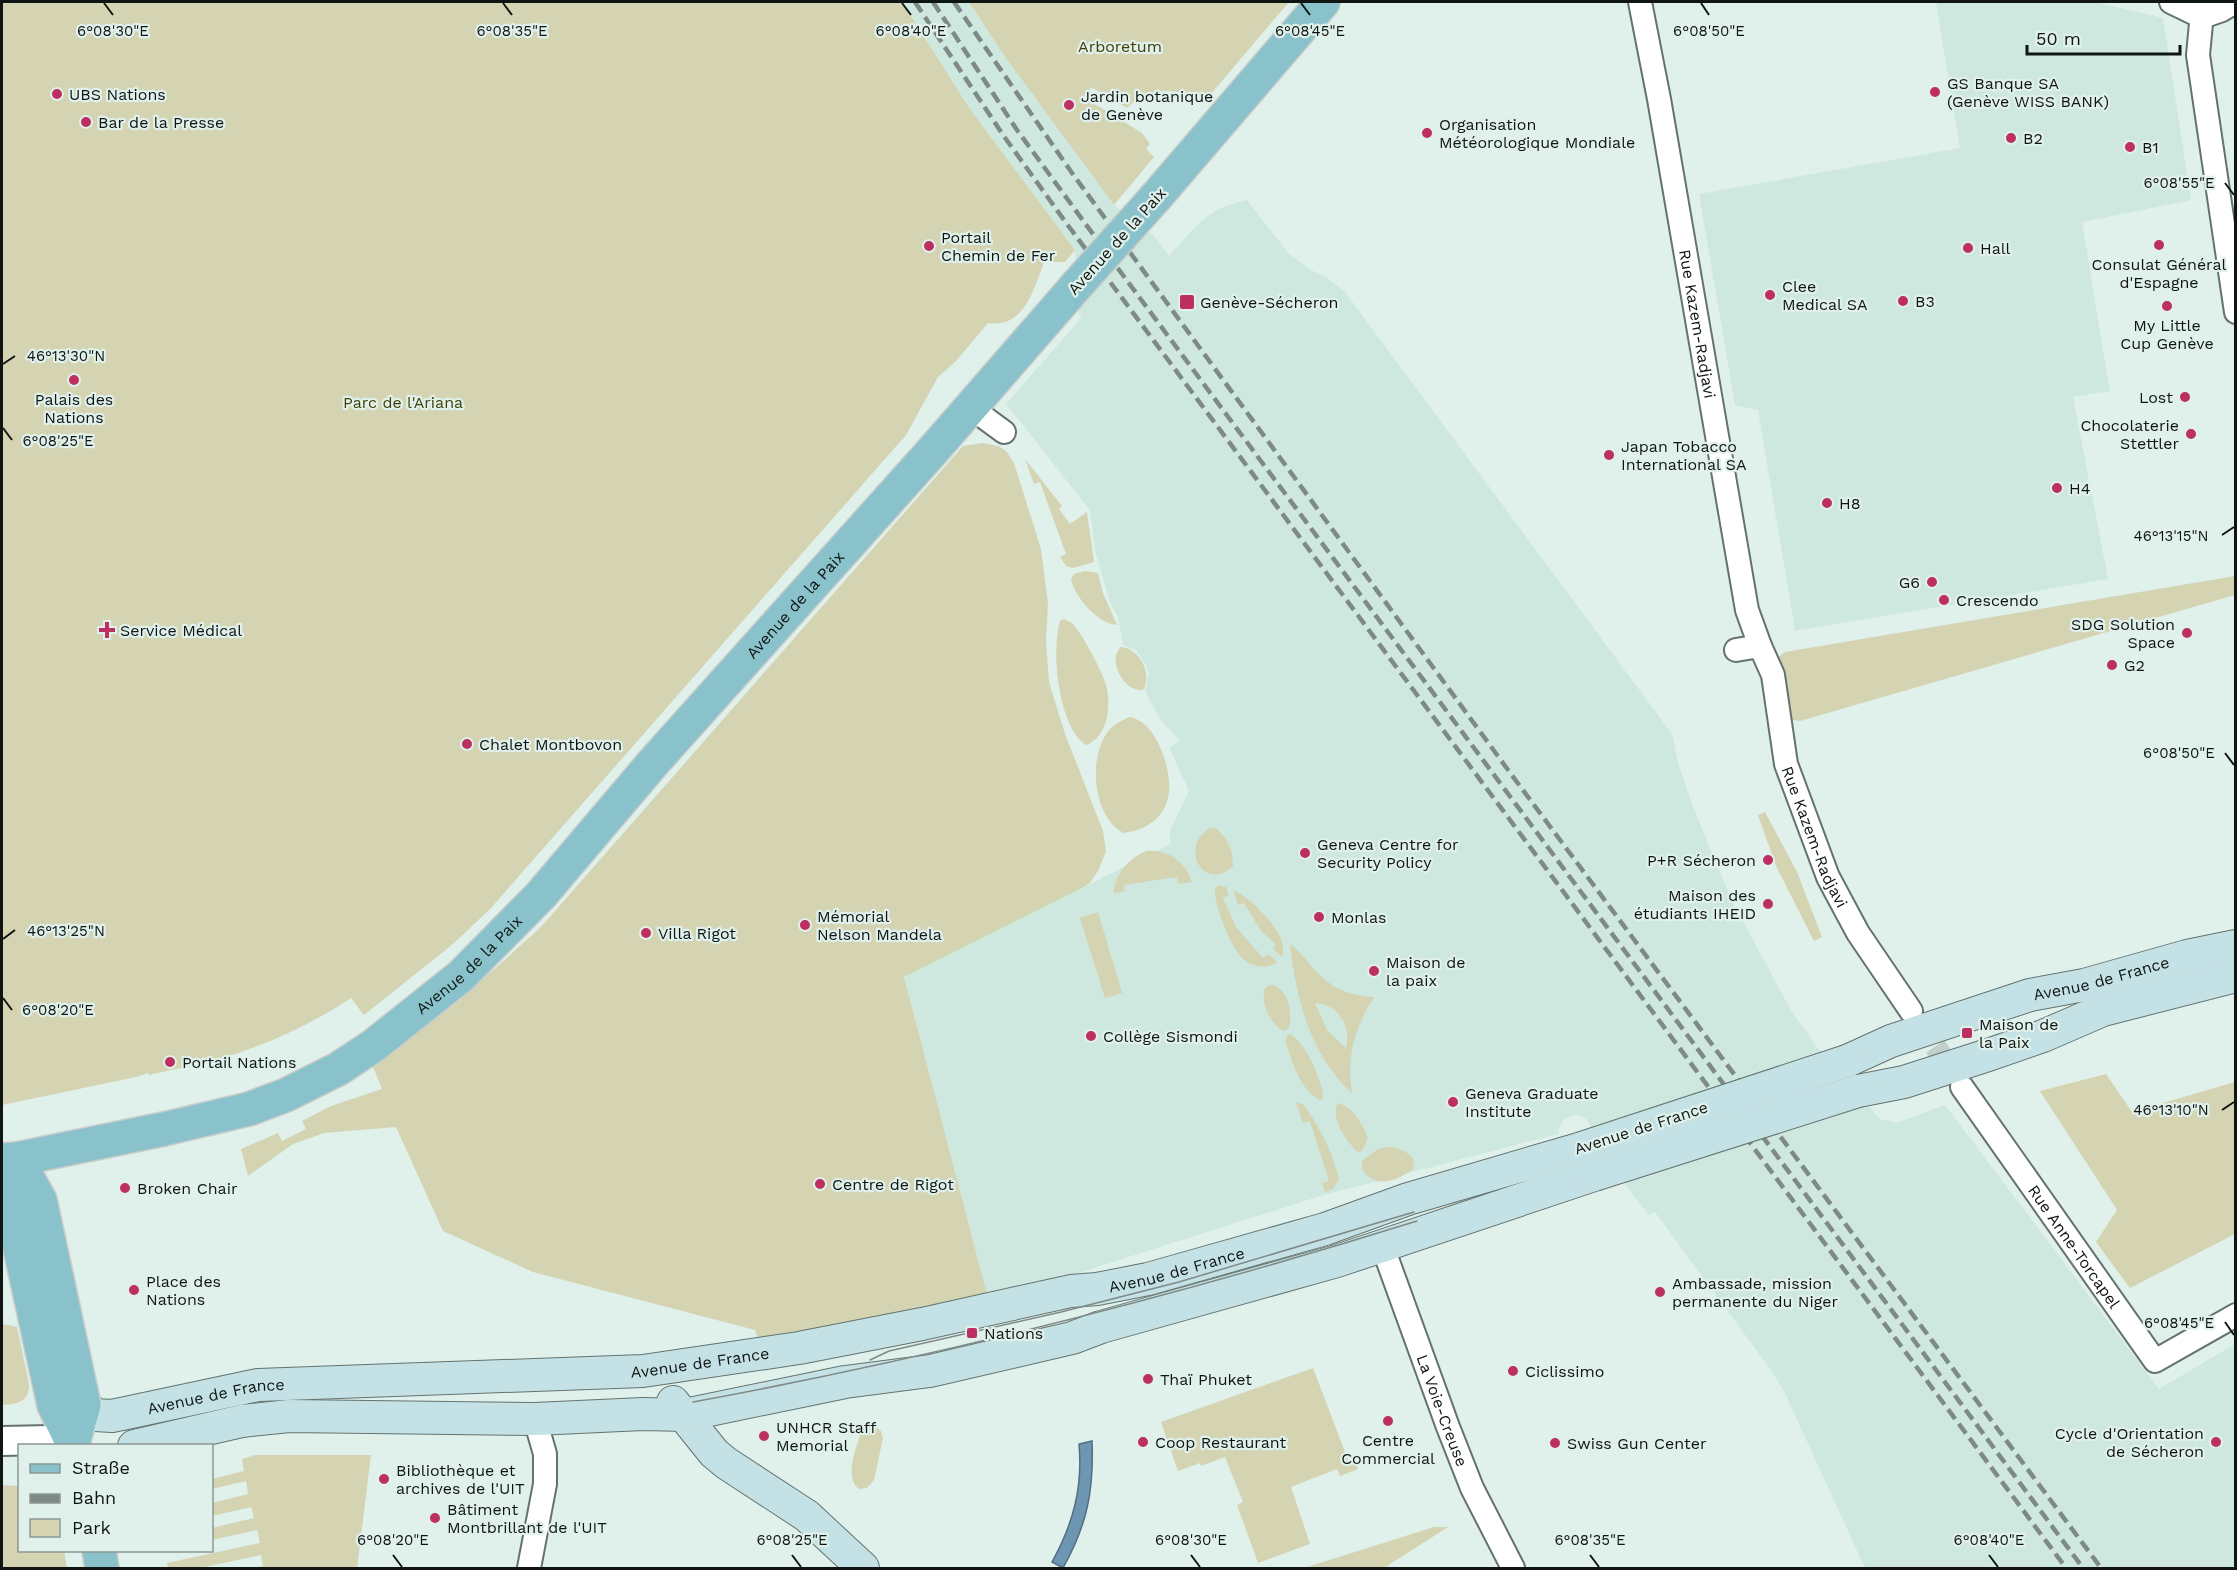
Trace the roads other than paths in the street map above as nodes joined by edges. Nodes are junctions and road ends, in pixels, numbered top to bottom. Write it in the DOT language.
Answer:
graph roads {
  1 [pos="1323,2"];
  2 [pos="1640,2"];
  3 [pos="2170,2"];
  4 [pos="2235,2"];
  5 [pos="2202,9"];
  6 [pos="2235,312"];
  7 [pos="970,407"];
  8 [pos="1004,432"];
  9 [pos="1760,646"];
  10 [pos="1736,650"];
  11 [pos="2235,945"];
  12 [pos="2235,976"];
  13 [pos="1911,1011"];
  14 [pos="1962,1087"];
  15 [pos="9,1160"];
  16 [pos="1588,1161"];
  17 [pos="1369,1213"];
  18 [pos="1382,1245"];
  19 [pos="2235,1315"];
  20 [pos="643,1371"];
  21 [pos="84,1406"];
  22 [pos="685,1415"];
  23 [pos="535,1419"];
  24 [pos="2,1441"];
  25 [pos="72,1444"];
  26 [pos="77,1444"];
  27 [pos="78,1444"];
  28 [pos="143,1444"];
  29 [pos="99,1552"];
  30 [pos="850,1564"];
  31 [pos="102,1569"];
  32 [pos="529,1569"];
  33 [pos="1513,1569"];
  1 -- 7 [label="main road, Avenue de la Paix, bridge"];
  2 -- 9 [label="street, Rue Kazem-Radjavi"];
  3 -- 5 [label="street"];
  4 -- 5 [label="street"];
  5 -- 6 [label="street"];
  7 -- 8 [label="street"];
  7 -- 15 [label="main road, Avenue de la Paix"];
  9 -- 10 [label="street"];
  9 -- 13 [label="street, Rue Kazem-Radjavi"];
  11 -- 16 [label="main road, Avenue de France, bridge"];
  12 -- 16 [label="main road, Avenue de France, bridge"];
  14 -- 19 [label="street, Rue Anne-Torcapel"];
  15 -- 21 [label="main road"];
  15 -- 26 [label="main road"];
  16 -- 17 [label="main road, Avenue de France"];
  16 -- 18 [label="main road, Avenue de France"];
  17 -- 18 [label="main road"];
  17 -- 20 [label="main road, Avenue de France"];
  18 -- 22 [label="main road, Avenue de France"];
  18 -- 33 [label="street, La Voie-Creuse"];
  20 -- 21 [label="main road, Avenue de France"];
  20 -- 22 [label="main road"];
  21 -- 27 [label="main road"];
  22 -- 23 [label="main road, Avenue de France"];
  22 -- 30 [label="main road"];
  23 -- 28 [label="main road, Avenue de France"];
  23 -- 32 [label="street"];
  24 -- 25 [label="street"];
  29 -- 31 [label="main road"];
}
